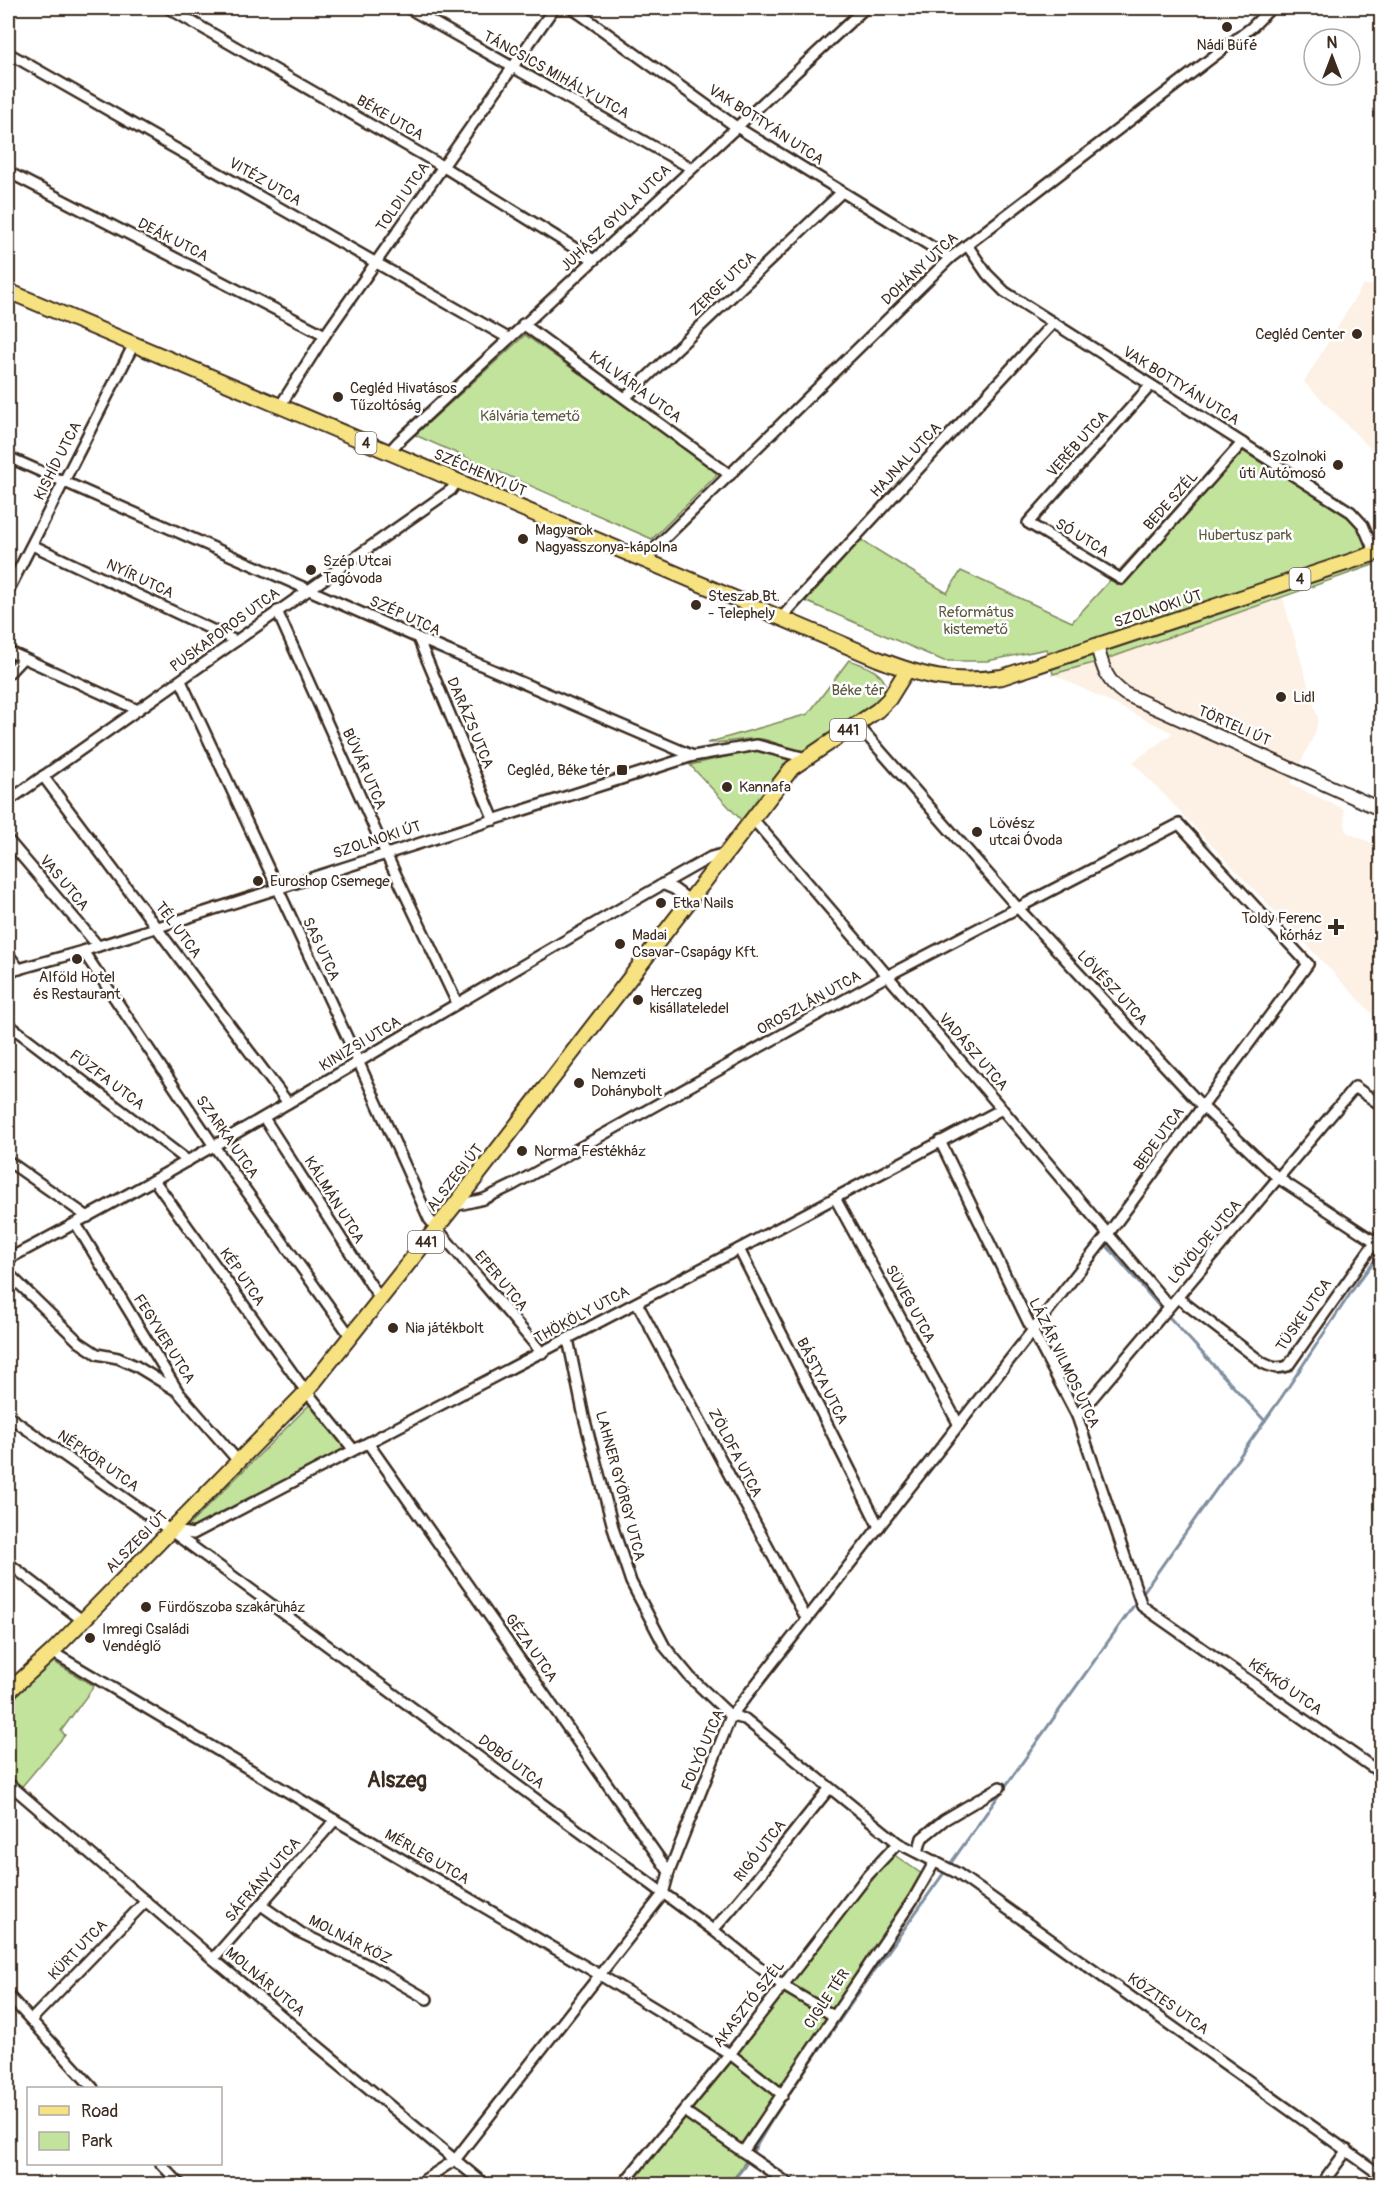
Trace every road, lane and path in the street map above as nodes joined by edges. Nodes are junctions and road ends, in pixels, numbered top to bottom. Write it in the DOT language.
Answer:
graph roads {
  1 [pos="168,8"];
  2 [pos="408,8"];
  3 [pos="554,8"];
  4 [pos="572,8"];
  5 [pos="862,8"];
  6 [pos="1271,8"];
  7 [pos="8,53"];
  8 [pos="512,67"];
  9 [pos="735,126"];
  10 [pos="442,166"];
  11 [pos="691,168"];
  12 [pos="8,172"];
  13 [pos="842,192"];
  14 [pos="967,245"];
  15 [pos="950,258"];
  16 [pos="594,261"];
  17 [pos="376,262"];
  18 [pos="8,291"];
  19 [pos="1053,323"];
  20 [pos="523,324"];
  21 [pos="325,335"];
  22 [pos="508,338"];
  23 [pos="134,344"];
  24 [pos="1151,385"];
  25 [pos="625,398"];
  26 [pos="280,406"];
  27 [pos="1242,443"];
  28 [pos="389,452"];
  29 [pos="8,457"];
  30 [pos="730,475"];
  31 [pos="64,481"];
  32 [pos="457,481"];
  33 [pos="1028,523"];
  34 [pos="32,545"];
  35 [pos="1378,552"];
  36 [pos="645,560"];
  37 [pos="1121,579"];
  38 [pos="308,589"];
  39 [pos="8,591"];
  40 [pos="277,611"];
  41 [pos="782,618"];
  42 [pos="418,638"];
  43 [pos="236,641"];
  44 [pos="1097,646"];
  45 [pos="8,651"];
  46 [pos="23,658"];
  47 [pos="878,659"];
  48 [pos="907,670"];
  49 [pos="8,674"];
  50 [pos="941,679"];
  51 [pos="181,681"];
  52 [pos="889,699"];
  53 [pos="138,710"];
  54 [pos="857,724"];
  55 [pos="693,756"];
  56 [pos="806,758"];
  57 [pos="43,776"];
  58 [pos="8,801"];
  59 [pos="1382,810"];
  60 [pos="752,818"];
  61 [pos="494,820"];
  62 [pos="8,840"];
  63 [pos="726,853"];
  64 [pos="386,854"];
  65 [pos="662,884"];
  66 [pos="276,890"];
  67 [pos="689,900"];
  68 [pos="1017,908"];
  69 [pos="157,926"];
  70 [pos="98,946"];
  71 [pos="83,951"];
  72 [pos="8,954"];
  73 [pos="1308,964"];
  74 [pos="18,969"];
  75 [pos="8,972"];
  76 [pos="887,976"];
  77 [pos="457,1003"];
  78 [pos="8,1023"];
  79 [pos="359,1063"];
  80 [pos="288,1103"];
  81 [pos="1202,1106"];
  82 [pos="1382,1106"];
  83 [pos="1002,1109"];
  84 [pos="264,1118"];
  85 [pos="940,1141"];
  86 [pos="214,1146"];
  87 [pos="8,1161"];
  88 [pos="188,1161"];
  89 [pos="1278,1178"];
  90 [pos="154,1180"];
  91 [pos="835,1198"];
  92 [pos="454,1206"];
  93 [pos="88,1217"];
  94 [pos="76,1224"];
  95 [pos="437,1228"];
  96 [pos="1382,1232"];
  97 [pos="1108,1234"];
  98 [pos="1374,1241"];
  99 [pos="739,1249"];
  100 [pos="8,1259"];
  101 [pos="8,1273"];
  102 [pos="1178,1298"];
  103 [pos="380,1299"];
  104 [pos="637,1302"];
  105 [pos="1169,1306"];
  106 [pos="1033,1332"];
  107 [pos="351,1337"];
  108 [pos="568,1339"];
  109 [pos="542,1353"];
  110 [pos="307,1391"];
  111 [pos="179,1393"];
  112 [pos="8,1416"];
  113 [pos="1077,1416"];
  114 [pos="959,1425"];
  115 [pos="368,1443"];
  116 [pos="354,1449"];
  117 [pos="239,1461"];
  118 [pos="879,1527"];
  119 [pos="171,1531"];
  120 [pos="8,1563"];
  121 [pos="806,1618"];
  122 [pos="82,1620"];
  123 [pos="1172,1625"];
  124 [pos="52,1652"];
  125 [pos="8,1692"];
  126 [pos="731,1716"];
  127 [pos="1382,1774"];
  128 [pos="8,1783"];
  129 [pos="1000,1787"];
  130 [pos="829,1789"];
  131 [pos="334,1820"];
  132 [pos="898,1842"];
  133 [pos="918,1852"];
  134 [pos="935,1861"];
  135 [pos="669,1872"];
  136 [pos="663,1894"];
  137 [pos="146,1901"];
  138 [pos="261,1905"];
  139 [pos="713,1930"];
  140 [pos="213,1959"];
  141 [pos="600,1975"];
  142 [pos="782,1985"];
  143 [pos="8,1995"];
  144 [pos="427,1999"];
  145 [pos="834,2016"];
  146 [pos="31,2020"];
  147 [pos="730,2054"];
  148 [pos="92,2087"];
  149 [pos="783,2095"];
  150 [pos="684,2111"];
  151 [pos="1347,2150"];
  152 [pos="747,2155"];
  153 [pos="454,2160"];
  154 [pos="163,2165"];
  155 [pos="1382,2176"];
  156 [pos="180,2184"];
  157 [pos="418,2184"];
  158 [pos="484,2184"];
  159 [pos="623,2184"];
  160 [pos="789,2184"];
  161 [pos="1322,2184"];
  1 -- 10 [label="street, BÉKE UTCA"];
  2 -- 8 [label="street, TÁNCSICS MIHÁLY UTCA"];
  3 -- 8 [label="street, TOLDI UTCA"];
  4 -- 9 [label="street, VAK BOTTYÁN UTCA"];
  5 -- 9 [label="street, JUHÁSZ GYULA UTCA"];
  6 -- 14 [label="street, DOHÁNY UTCA"];
  7 -- 17 [label="street, VITÉZ UTCA"];
  8 -- 10 [label="street, TOLDI UTCA"];
  8 -- 11 [label="street, TÁNCSICS MIHÁLY UTCA"];
  9 -- 11 [label="street, JUHÁSZ GYULA UTCA"];
  9 -- 13 [label="street, VAK BOTTYÁN UTCA"];
  10 -- 16 [label="street, BÉKE UTCA"];
  10 -- 17 [label="street, TOLDI UTCA"];
  11 -- 16 [label="street, JUHÁSZ GYULA UTCA"];
  12 -- 21 [label="street, DEÁK UTCA"];
  13 -- 15 [label="street, VAK BOTTYÁN UTCA"];
  13 -- 25 [label="street, ZERGE UTCA"];
  14 -- 15 [label="street, DOHÁNY UTCA"];
  14 -- 19 [label="street, VAK BOTTYÁN UTCA"];
  15 -- 30 [label="street, DOHÁNY UTCA"];
  16 -- 20 [label="street, JUHÁSZ GYULA UTCA"];
  17 -- 21 [label="street, TOLDI UTCA"];
  17 -- 22 [label="street, VITÉZ UTCA"];
  18 -- 23 [label="main road, SZÉCHENYI ÚT / 4"];
  19 -- 24 [label="street, VAK BOTTYÁN UTCA"];
  19 -- 41 [label="street, HAJNAL UTCA"];
  20 -- 22 [label="street, JUHÁSZ GYULA UTCA"];
  20 -- 25 [label="street, KÁLVÁRIA UTCA"];
  21 -- 26 [label="street, TOLDI UTCA"];
  22 -- 28 [label="street, JUHÁSZ GYULA UTCA"];
  23 -- 26 [label="main road, SZÉCHENYI ÚT / 4"];
  23 -- 31 [label="street, KISHÍD UTCA"];
  24 -- 27 [label="street, VAK BOTTYÁN UTCA"];
  24 -- 33 [label="street, VERÉB UTCA"];
  25 -- 30 [label="street, KÁLVÁRIA UTCA"];
  26 -- 28 [label="main road, SZÉCHENYI ÚT / 4"];
  27 -- 35 [label="street, VAK BOTTYÁN UTCA"];
  27 -- 37 [label="street, BEDE SZÉL"];
  28 -- 32 [label="main road, SZÉCHENYI ÚT / 4"];
  29 -- 31 [label="street, SZÉP UTCA"];
  30 -- 36 [label="street, DOHÁNY UTCA"];
  31 -- 34 [label="street, KISHÍD UTCA"];
  31 -- 38 [label="street, SZÉP UTCA"];
  32 -- 36 [label="main road, SZÉCHENYI ÚT / 4"];
  32 -- 38 [label="street, PUSKAPOROS UTCA"];
  33 -- 37 [label="street, SÓ UTCA"];
  34 -- 39 [label="street, KISHÍD UTCA"];
  34 -- 43 [label="street, NYÍR UTCA"];
  35 -- 44 [label="main road, SZOLNOKI ÚT / 4"];
  36 -- 41 [label="main road, SZÉCHENYI ÚT / 4"];
  38 -- 40 [label="street, PUSKAPOROS UTCA"];
  38 -- 42 [label="street, SZÉP UTCA"];
  40 -- 43 [label="street, PUSKAPOROS UTCA"];
  40 -- 64 [label="street, BÚVÁR UTCA"];
  41 -- 47 [label="main road, SZÉCHENYI ÚT / 4"];
  42 -- 55 [label="street, SZÉP UTCA"];
  42 -- 61 [label="street, DARÁZS UTCA"];
  43 -- 51 [label="street, PUSKAPOROS UTCA"];
  44 -- 50 [label="main road, SZOLNOKI ÚT / 4"];
  44 -- 59 [label="main road, TÖRTELI ÚT"];
  45 -- 46 [label="street"];
  46 -- 49 [label="street"];
  46 -- 53 [label="street"];
  47 -- 48 [label="main road, SZÉCHENYI ÚT / 4"];
  47 -- 52 [label="main road"];
  48 -- 50 [label="main road, SZÉCHENYI ÚT / 4"];
  48 -- 52 [label="main road, ALSZEGI ÚT / 441"];
  51 -- 53 [label="street, PUSKAPOROS UTCA"];
  51 -- 66 [label="street, SAS UTCA"];
  52 -- 54 [label="main road, ALSZEGI ÚT / 441"];
  53 -- 57 [label="street, PUSKAPOROS UTCA"];
  54 -- 56 [label="main road, ALSZEGI ÚT / 441"];
  54 -- 68 [label="street, LÖVÉSZ UTCA"];
  55 -- 56 [label="street, SZOLNOKI ÚT"];
  55 -- 61 [label="street, SZOLNOKI ÚT"];
  56 -- 60 [label="main road, ALSZEGI ÚT / 441"];
  57 -- 58 [label="street, PUSKAPOROS UTCA"];
  57 -- 69 [label="street, TÉL UTCA"];
  60 -- 63 [label="main road, ALSZEGI ÚT / 441"];
  60 -- 76 [label="street, VADÁSZ UTCA"];
  61 -- 64 [label="street, SZOLNOKI ÚT"];
  62 -- 70 [label="street, VAS UTCA"];
  63 -- 65 [label="street, KINIZSI UTCA"];
  63 -- 67 [label="main road, ALSZEGI ÚT / 441"];
  64 -- 66 [label="street, SZOLNOKI ÚT"];
  64 -- 77 [label="street, BÚVÁR UTCA"];
  65 -- 67 [label="street"];
  65 -- 77 [label="street, KINIZSI UTCA"];
  66 -- 69 [label="street, SZOLNOKI ÚT"];
  66 -- 79 [label="street, SAS UTCA"];
  67 -- 92 [label="main road, ALSZEGI ÚT / 441"];
  68 -- 73 [label="street, OROSZLÁN UTCA"];
  68 -- 76 [label="street, OROSZLÁN UTCA"];
  68 -- 81 [label="street, LÖVÉSZ UTCA"];
  69 -- 70 [label="street, SZOLNOKI ÚT"];
  69 -- 80 [label="street, TÉL UTCA"];
  70 -- 71 [label="street, SZOLNOKI ÚT"];
  71 -- 74 [label="street, SZOLNOKI ÚT"];
  71 -- 86 [label="street, SZARKA UTCA"];
  72 -- 74 [label="street"];
  73 -- 81 [label="street, BEDE UTCA"];
  74 -- 75 [label="street, SZOLNOKI ÚT"];
  76 -- 83 [label="street, VADÁSZ UTCA"];
  76 -- 92 [label="street, OROSZLÁN UTCA"];
  77 -- 79 [label="street, KINIZSI UTCA"];
  78 -- 88 [label="street, FŰZFA UTCA"];
  79 -- 80 [label="street, KINIZSI UTCA"];
  79 -- 95 [label="street, SAS UTCA"];
  80 -- 84 [label="street, KINIZSI UTCA"];
  81 -- 89 [label="street, LÖVÉSZ UTCA"];
  81 -- 97 [label="street, BEDE UTCA"];
  82 -- 89 [label="street, LÖVÖLDE UTCA"];
  83 -- 85 [label="street, THÖKÖLY UTCA"];
  83 -- 97 [label="street, VADÁSZ UTCA"];
  84 -- 86 [label="street, KINIZSI UTCA"];
  84 -- 103 [label="street, KÁLMÁN UTCA"];
  85 -- 91 [label="street, THÖKÖLY UTCA"];
  85 -- 106 [label="street, LÁZÁR VILMOS UTCA"];
  86 -- 88 [label="street, KINIZSI UTCA"];
  86 -- 107 [label="street, SZARKA UTCA"];
  87 -- 93 [label="street"];
  88 -- 90 [label="street, KINIZSI UTCA"];
  89 -- 98 [label="street, LÖVÉSZ UTCA"];
  89 -- 102 [label="street, LÖVÖLDE UTCA"];
  90 -- 93 [label="street, KINIZSI UTCA"];
  90 -- 110 [label="street, KÉP UTCA"];
  91 -- 99 [label="street, THÖKÖLY UTCA"];
  91 -- 114 [label="street, SÜVEG UTCA"];
  92 -- 95 [label="main road, ALSZEGI ÚT / 441"];
  93 -- 94 [label="street, KINIZSI UTCA"];
  94 -- 100 [label="street, KINIZSI UTCA"];
  94 -- 111 [label="street, FEGYVER UTCA"];
  95 -- 103 [label="main road, ALSZEGI ÚT / 441"];
  95 -- 109 [label="street, EPER UTCA"];
  96 -- 98 [label="street, TÜSKE UTCA"];
  97 -- 105 [label="street, VADÁSZ UTCA"];
  97 -- 106 [label="street, BEDE UTCA"];
  98 -- 102 [label="street, TÜSKE UTCA"];
  99 -- 104 [label="street, THÖKÖLY UTCA"];
  99 -- 118 [label="street, BÁSTYA UTCA"];
  101 -- 111 [label="street"];
  102 -- 105 [label="street, LÖVÖLDE UTCA"];
  103 -- 107 [label="main road, ALSZEGI ÚT / 441"];
  104 -- 108 [label="street, THÖKÖLY UTCA"];
  104 -- 121 [label="street, ZÖLDFA UTCA"];
  105 -- 113 [label="street, LÖVÖLDE UTCA"];
  106 -- 113 [label="street, LÁZÁR VILMOS UTCA"];
  106 -- 114 [label="street, FOLYÓ UTCA"];
  107 -- 110 [label="main road, ALSZEGI ÚT / 441"];
  108 -- 109 [label="street, THÖKÖLY UTCA"];
  108 -- 126 [label="street, LAHNER GYÖRGY UTCA"];
  109 -- 115 [label="street, THÖKÖLY UTCA"];
  110 -- 116 [label="street"];
  110 -- 117 [label="main road, ALSZEGI ÚT / 441"];
  111 -- 117 [label="street, FEGYVER UTCA"];
  112 -- 119 [label="street, NÉPKÖR UTCA"];
  113 -- 123 [label="street, LÁZÁR VILMOS UTCA"];
  114 -- 118 [label="street, FOLYÓ UTCA"];
  115 -- 116 [label="street, THÖKÖLY UTCA"];
  115 -- 135 [label="street, GÉZA UTCA"];
  116 -- 119 [label="street, THÖKÖLY UTCA"];
  117 -- 119 [label="main road, ALSZEGI ÚT / 441"];
  118 -- 121 [label="street, FOLYÓ UTCA"];
  119 -- 122 [label="main road, ALSZEGI ÚT / 441"];
  119 -- 136 [label="street, DOBÓ UTCA"];
  120 -- 122 [label="street"];
  121 -- 126 [label="street, FOLYÓ UTCA"];
  122 -- 124 [label="main road, ALSZEGI ÚT / 441"];
  123 -- 127 [label="street, KÉKKŐ UTCA"];
  124 -- 125 [label="main road, ALSZEGI ÚT / 441"];
  124 -- 131 [label="street, MÉRLEG UTCA"];
  126 -- 130 [label="street, LAHNER GYÖRGY UTCA"];
  126 -- 135 [label="street, FOLYÓ UTCA"];
  128 -- 137 [label="street, MOLNÁR UTCA"];
  129 -- 133 [label="street"];
  130 -- 132 [label="street, LAHNER GYÖRGY UTCA"];
  130 -- 139 [label="street, RIGÓ UTCA"];
  131 -- 138 [label="street, SÁFRÁNY UTCA"];
  131 -- 141 [label="street, MÉRLEG UTCA"];
  132 -- 133 [label="street, LAHNER GYÖRGY UTCA"];
  132 -- 142 [label="street, AKASZTÓ SZÉL"];
  133 -- 134 [label="street, LAHNER GYÖRGY UTCA"];
  134 -- 145 [label="street, CIGLE TÉR"];
  134 -- 151 [label="street, KÖZTES UTCA"];
  135 -- 136 [label="street, FOLYÓ UTCA"];
  136 -- 139 [label="street, DOBÓ UTCA"];
  136 -- 141 [label="street, FOLYÓ UTCA"];
  137 -- 140 [label="street, MOLNÁR UTCA"];
  137 -- 146 [label="street, KÜRT UTCA"];
  138 -- 140 [label="street, SÁFRÁNY UTCA"];
  138 -- 144 [label="street, MOLNÁR KÖZ"];
  139 -- 142 [label="street, DOBÓ UTCA"];
  140 -- 153 [label="street, MOLNÁR UTCA"];
  141 -- 147 [label="street, MÉRLEG UTCA"];
  141 -- 153 [label="street, FOLYÓ UTCA"];
  142 -- 145 [label="street, DOBÓ UTCA"];
  142 -- 147 [label="street, AKASZTÓ SZÉL"];
  143 -- 146 [label="street"];
  145 -- 149 [label="street, CIGLE TÉR"];
  146 -- 148 [label="street"];
  147 -- 149 [label="street, MÉRLEG UTCA"];
  147 -- 150 [label="street, AKASZTÓ SZÉL"];
  149 -- 152 [label="street, CIGLE TÉR"];
  150 -- 152 [label="street"];
  150 -- 159 [label="street, AKASZTÓ SZÉL"];
  151 -- 155 [label="street, KÖZTES UTCA"];
  151 -- 161 [label="street"];
  152 -- 160 [label="street"];
  153 -- 157 [label="street, FOLYÓ UTCA"];
  153 -- 158 [label="street, MOLNÁR UTCA"];
  154 -- 156 [label="street"];
}
